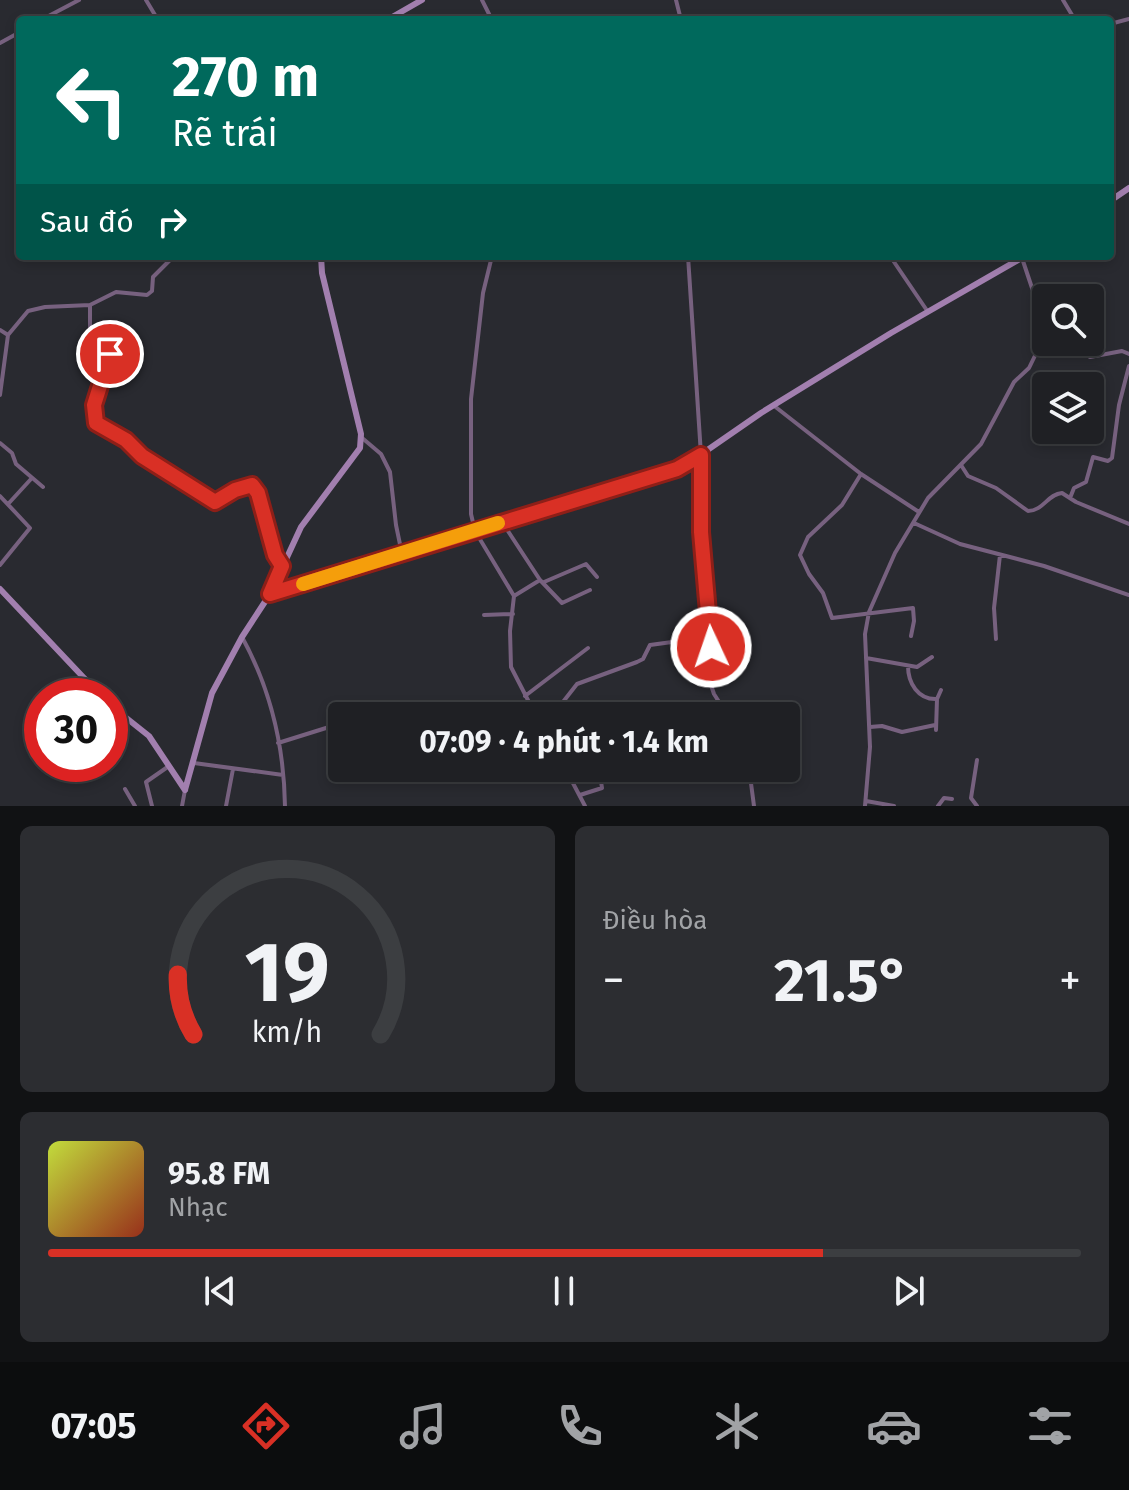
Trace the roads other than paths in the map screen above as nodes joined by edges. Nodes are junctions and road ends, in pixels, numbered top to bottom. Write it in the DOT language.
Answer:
graph roads {
  1 [pos="79,0"];
  2 [pos="422,0"];
  3 [pos="49,16"];
  4 [pos="394,16"];
  5 [pos="170,260"];
  6 [pos="321,260"];
  7 [pos="491,260"];
  8 [pos="688,260"];
  9 [pos="893,260"];
  10 [pos="1019,260"];
  11 [pos="1025,260"];
  12 [pos="1032,284"];
  13 [pos="90,305"];
  14 [pos="928,312"];
  15 [pos="0,330"];
  16 [pos="8,335"];
  17 [pos="1104,354"];
  18 [pos="1129,354"];
  19 [pos="1035,356"];
  20 [pos="1129,366"];
  21 [pos="1128,379"];
  22 [pos="0,395"];
  23 [pos="773,405"];
  24 [pos="361,437"];
  25 [pos="0,443"];
  26 [pos="701,455"];
  27 [pos="961,465"];
  28 [pos="861,474"];
  29 [pos="31,479"];
  30 [pos="43,487"];
  31 [pos="0,496"];
  32 [pos="1070,498"];
  33 [pos="8,504"];
  34 [pos="920,513"];
  35 [pos="502,522"];
  36 [pos="914,523"];
  37 [pos="1129,524"];
  38 [pos="475,531"];
  39 [pos="402,554"];
  40 [pos="1000,555"];
  41 [pos="0,565"];
  42 [pos="282,566"];
  43 [pos="597,577"];
  44 [pos="542,581"];
  45 [pos="0,589"];
  46 [pos="590,590"];
  47 [pos="270,594"];
  48 [pos="1129,595"];
  49 [pos="514,596"];
  50 [pos="869,612"];
  51 [pos="513,614"];
  52 [pos="484,615"];
  53 [pos="911,636"];
  54 [pos="242,637"];
  55 [pos="709,637"];
  56 [pos="996,639"];
  57 [pos="588,648"];
  58 [pos="932,657"];
  59 [pos="866,658"];
  60 [pos="908,666"];
  61 [pos="84,678"];
  62 [pos="941,690"];
  63 [pos="525,696"];
  64 [pos="937,699"];
  65 [pos="529,702"];
  66 [pos="563,702"];
  67 [pos="720,702"];
  68 [pos="128,719"];
  69 [pos="328,727"];
  70 [pos="870,727"];
  71 [pos="278,743"];
  72 [pos="977,760"];
  73 [pos="194,763"];
  74 [pos="169,766"];
  75 [pos="233,769"];
  76 [pos="283,775"];
  77 [pos="573,782"];
  78 [pos="601,782"];
  79 [pos="751,782"];
  80 [pos="125,789"];
  81 [pos="185,790"];
  82 [pos="580,795"];
  83 [pos="952,799"];
  84 [pos="865,803"];
  85 [pos="135,806"];
  86 [pos="152,806"];
  87 [pos="182,806"];
  88 [pos="226,806"];
  89 [pos="285,806"];
  90 [pos="585,806"];
  91 [pos="754,806"];
  92 [pos="894,806"];
  93 [pos="938,806"];
  94 [pos="977,806"];
  1 -- 3 [label="street"];
  2 -- 4 [label="street"];
  5 -- 13 [label="street"];
  6 -- 24 [label="street"];
  7 -- 38 [label="street"];
  8 -- 26 [label="street"];
  9 -- 14 [label="street"];
  10 -- 14 [label="street"];
  11 -- 12 [label="street"];
  13 -- 16 [label="street"];
  13 -- 42 [label="street"];
  14 -- 23 [label="street"];
  15 -- 16 [label="street"];
  16 -- 22 [label="street"];
  17 -- 18 [label="street"];
  19 -- 27 [label="street"];
  20 -- 21 [label="street"];
  21 -- 32 [label="street"];
  23 -- 26 [label="street"];
  23 -- 28 [label="street"];
  24 -- 39 [label="street"];
  24 -- 42 [label="street"];
  25 -- 29 [label="street"];
  26 -- 35 [label="street"];
  26 -- 55 [label="street"];
  27 -- 32 [label="street"];
  27 -- 34 [label="street"];
  28 -- 34 [label="street"];
  28 -- 50 [label="street"];
  29 -- 30 [label="street"];
  29 -- 33 [label="street"];
  31 -- 33 [label="street"];
  32 -- 37 [label="street"];
  33 -- 41 [label="street"];
  34 -- 36 [label="street"];
  35 -- 38 [label="street"];
  35 -- 44 [label="street"];
  36 -- 40 [label="street"];
  36 -- 50 [label="street"];
  38 -- 39 [label="street"];
  38 -- 49 [label="street"];
  39 -- 47 [label="street"];
  40 -- 48 [label="street"];
  40 -- 56 [label="street"];
  42 -- 47 [label="street"];
  43 -- 44 [label="street"];
  44 -- 46 [label="street"];
  44 -- 49 [label="street"];
  45 -- 61 [label="street"];
  47 -- 54 [label="street"];
  49 -- 51 [label="street"];
  50 -- 53 [label="street"];
  50 -- 59 [label="street"];
  51 -- 52 [label="street"];
  51 -- 63 [label="street"];
  54 -- 71 [label="street"];
  54 -- 73 [label="street"];
  55 -- 66 [label="street"];
  55 -- 67 [label="street"];
  57 -- 63 [label="street"];
  58 -- 60 [label="street"];
  59 -- 60 [label="street"];
  59 -- 70 [label="street"];
  60 -- 64 [label="street"];
  62 -- 64 [label="street"];
  63 -- 65 [label="street"];
  64 -- 70 [label="street"];
  68 -- 74 [label="street"];
  69 -- 71 [label="street"];
  70 -- 84 [label="street"];
  71 -- 76 [label="street"];
  72 -- 94 [label="street"];
  73 -- 75 [label="street"];
  73 -- 81 [label="street"];
  74 -- 81 [label="street"];
  74 -- 86 [label="street"];
  75 -- 76 [label="street"];
  75 -- 88 [label="street"];
  76 -- 89 [label="street"];
  77 -- 82 [label="street"];
  78 -- 82 [label="street"];
  79 -- 91 [label="street"];
  80 -- 85 [label="street"];
  81 -- 87 [label="street"];
  82 -- 90 [label="street"];
  83 -- 93 [label="street"];
  84 -- 92 [label="street"];
}
